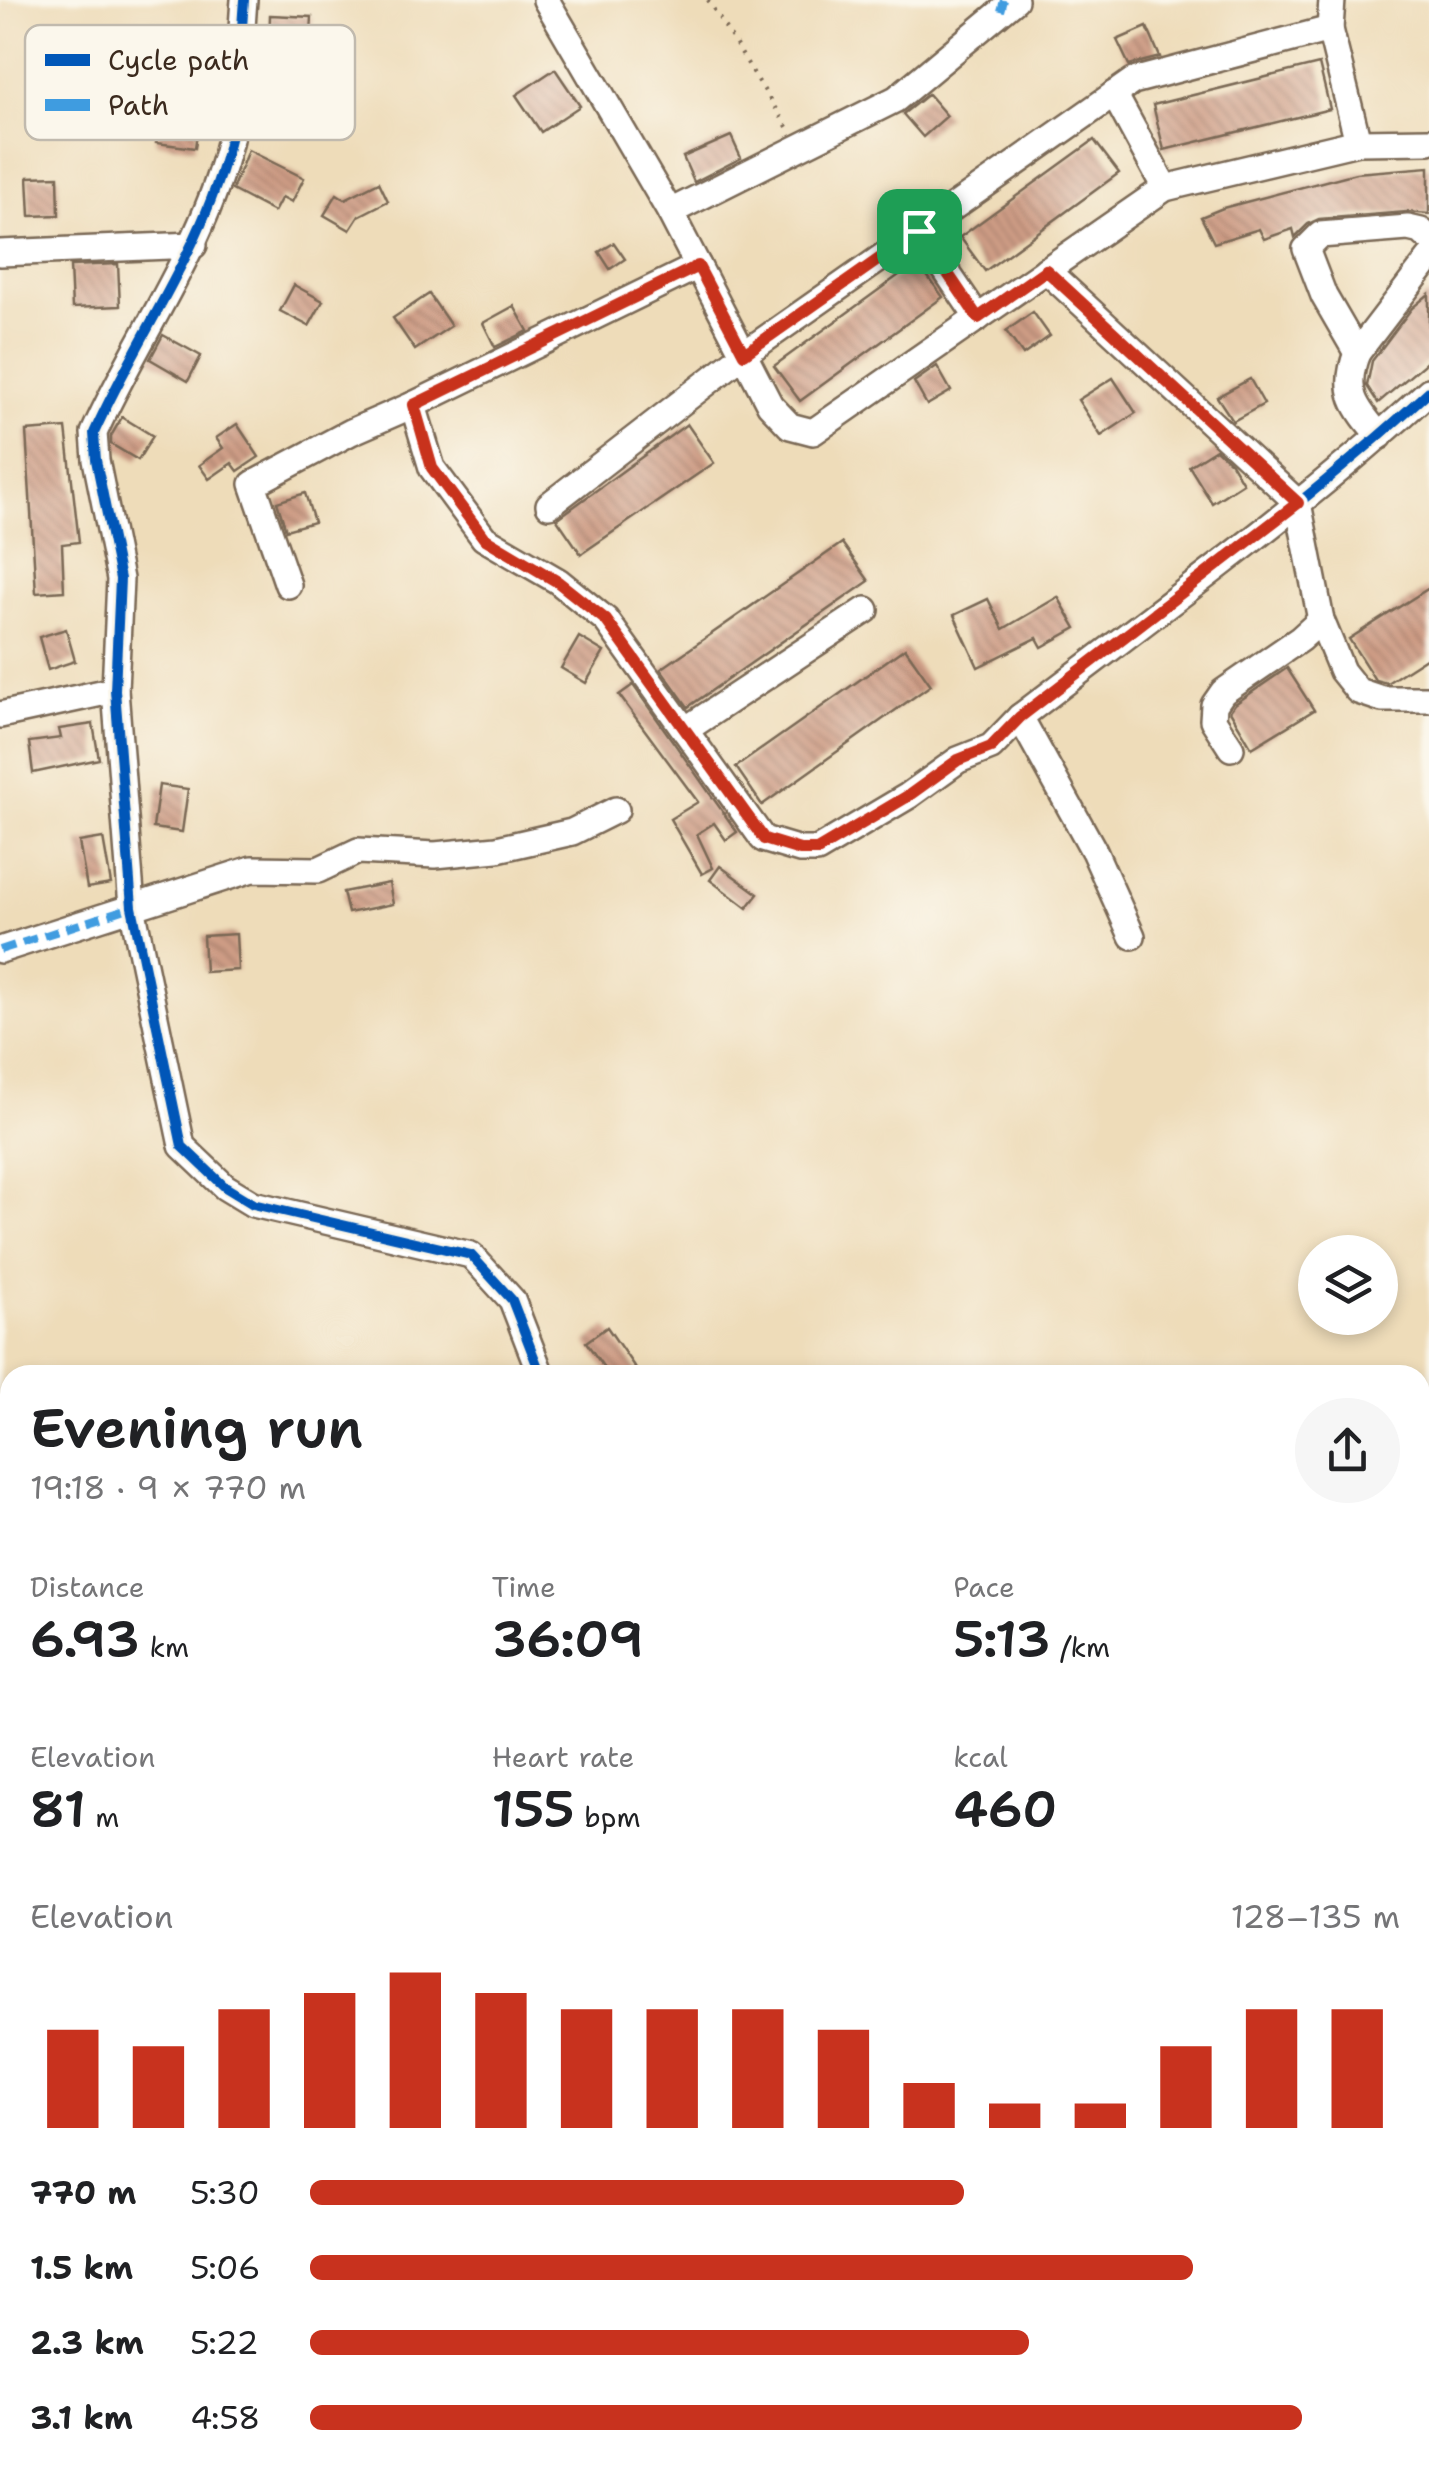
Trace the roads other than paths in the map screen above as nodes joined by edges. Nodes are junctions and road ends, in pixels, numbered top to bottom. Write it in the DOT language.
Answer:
graph roads {
  1 [pos="244,0"];
  2 [pos="546,0"];
  3 [pos="1015,0"];
  4 [pos="1332,0"];
  5 [pos="242,25"];
  6 [pos="1330,28"];
  7 [pos="1114,94"];
  8 [pos="230,140"];
  9 [pos="1429,140"];
  10 [pos="1358,142"];
  11 [pos="1165,188"];
  12 [pos="670,212"];
  13 [pos="919,231"];
  14 [pos="1429,238"];
  15 [pos="194,245"];
  16 [pos="0,253"];
  17 [pos="1429,259"];
  18 [pos="698,266"];
  19 [pos="1046,270"];
  20 [pos="978,318"];
  21 [pos="1357,353"];
  22 [pos="744,354"];
  23 [pos="1429,391"];
  24 [pos="414,405"];
  25 [pos="1380,436"];
  26 [pos="1298,503"];
  27 [pos="549,505"];
  28 [pos="288,585"];
  29 [pos="866,610"];
  30 [pos="1321,620"];
  31 [pos="115,690"];
  32 [pos="1429,698"];
  33 [pos="0,715"];
  34 [pos="1020,717"];
  35 [pos="685,730"];
  36 [pos="1231,748"];
  37 [pos="616,810"];
  38 [pos="132,907"];
  39 [pos="1132,936"];
  40 [pos="0,950"];
  41 [pos="537,1365"];
  1 -- 5 [label="street"];
  2 -- 12 [label="street"];
  3 -- 12 [label="street"];
  4 -- 6 [label="street"];
  6 -- 7 [label="street"];
  6 -- 10 [label="street"];
  7 -- 11 [label="street"];
  7 -- 13 [label="street"];
  8 -- 15 [label="street"];
  9 -- 10 [label="street"];
  10 -- 11 [label="street"];
  11 -- 19 [label="street"];
  12 -- 18 [label="street"];
  13 -- 20 [label="street"];
  13 -- 22 [label="street"];
  14 -- 21 [label="street"];
  15 -- 16 [label="street"];
  15 -- 31 [label="street"];
  17 -- 21 [label="street"];
  18 -- 22 [label="street"];
  18 -- 24 [label="street"];
  19 -- 20 [label="street"];
  19 -- 26 [label="street"];
  20 -- 22 [label="street"];
  21 -- 25 [label="street"];
  22 -- 27 [label="street"];
  23 -- 25 [label="street"];
  24 -- 28 [label="street"];
  24 -- 35 [label="street"];
  25 -- 26 [label="street"];
  26 -- 30 [label="street"];
  26 -- 34 [label="street"];
  29 -- 35 [label="street"];
  30 -- 32 [label="street"];
  30 -- 36 [label="street"];
  31 -- 33 [label="street"];
  31 -- 38 [label="street"];
  34 -- 35 [label="street"];
  34 -- 39 [label="street"];
  37 -- 38 [label="street"];
  38 -- 40 [label="street"];
  38 -- 41 [label="street"];
}
